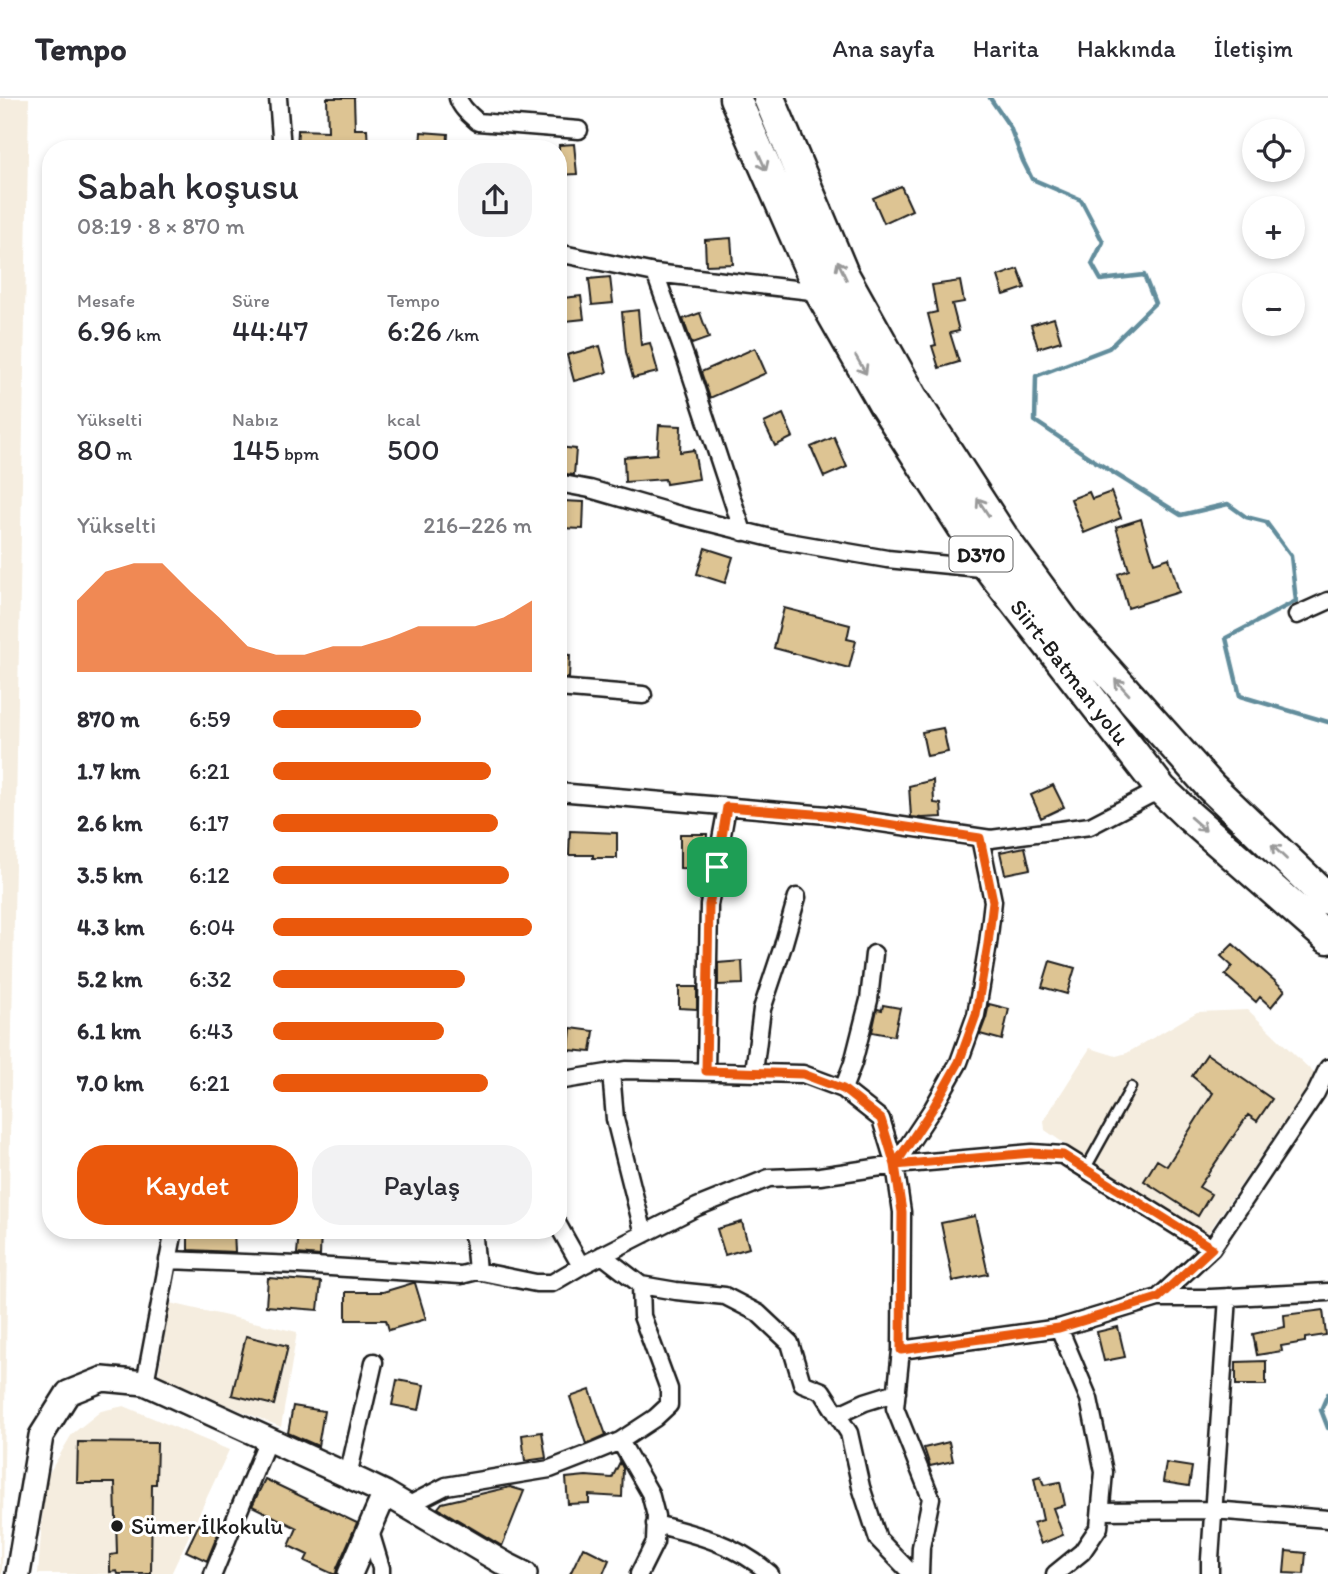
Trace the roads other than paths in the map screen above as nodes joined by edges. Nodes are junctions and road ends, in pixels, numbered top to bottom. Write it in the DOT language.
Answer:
graph roads {
  1 [pos="278,98"];
  2 [pos="458,98"];
  3 [pos="735,98"];
  4 [pos="769,98"];
  5 [pos="579,130"];
  6 [pos="281,140"];
  7 [pos="567,255"];
  8 [pos="655,273"];
  9 [pos="820,292"];
  10 [pos="567,485"];
  11 [pos="743,532"];
  12 [pos="990,569"];
  13 [pos="1328,601"];
  14 [pos="1297,615"];
  15 [pos="567,689"];
  16 [pos="643,695"];
  17 [pos="1161,789"];
  18 [pos="567,794"];
  19 [pos="727,807"];
  20 [pos="980,838"];
  21 [pos="797,897"];
  22 [pos="1328,899"];
  23 [pos="1328,938"];
  24 [pos="874,954"];
  25 [pos="1328,1068"];
  26 [pos="706,1071"];
  27 [pos="611,1072"];
  28 [pos="754,1072"];
  29 [pos="567,1079"];
  30 [pos="1131,1087"];
  31 [pos="843,1089"];
  32 [pos="895,1165"];
  33 [pos="1086,1168"];
  34 [pos="644,1234"];
  35 [pos="172,1239"];
  36 [pos="474,1239"];
  37 [pos="566,1239"];
  38 [pos="1212,1248"];
  39 [pos="602,1255"];
  40 [pos="168,1260"];
  41 [pos="581,1266"];
  42 [pos="477,1271"];
  43 [pos="641,1285"];
  44 [pos="1328,1292"];
  45 [pos="1228,1297"];
  46 [pos="1158,1298"];
  47 [pos="1059,1328"];
  48 [pos="901,1350"];
  49 [pos="374,1362"];
  50 [pos="145,1383"];
  51 [pos="897,1392"];
  52 [pos="837,1415"];
  53 [pos="268,1439"];
  54 [pos="620,1441"];
  55 [pos="348,1476"];
  56 [pos="385,1493"];
  57 [pos="407,1506"];
  58 [pos="1101,1510"];
  59 [pos="1213,1510"];
  60 [pos="1328,1520"];
  61 [pos="655,1524"];
  62 [pos="369,1528"];
  63 [pos="510,1571"];
  64 [pos="18,1574"];
  65 [pos="213,1574"];
  66 [pos="350,1574"];
  67 [pos="381,1574"];
  68 [pos="639,1574"];
  69 [pos="770,1574"];
  70 [pos="912,1574"];
  71 [pos="920,1574"];
  72 [pos="1055,1574"];
  73 [pos="1210,1574"];
  1 -- 6 [label="street"];
  2 -- 5 [label="street"];
  3 -- 9 [label="highway, Siirt-Batman yolu / D370, one-way"];
  22 -- 4 [label="highway, Siirt-Batman yolu / D370, one-way"];
  7 -- 8 [label="street"];
  8 -- 9 [label="street"];
  8 -- 11 [label="street"];
  9 -- 12 [label="highway, Siirt-Batman yolu / D370, one-way"];
  10 -- 11 [label="street"];
  11 -- 12 [label="street"];
  12 -- 17 [label="highway, Siirt-Batman yolu / D370"];
  13 -- 14 [label="street"];
  15 -- 16 [label="street"];
  17 -- 20 [label="street"];
  17 -- 23 [label="highway, Siirt-Batman yolu / D370, one-way"];
  18 -- 19 [label="street"];
  19 -- 20 [label="street"];
  19 -- 26 [label="street"];
  20 -- 32 [label="street"];
  21 -- 28 [label="street"];
  24 -- 31 [label="street"];
  25 -- 38 [label="street"];
  26 -- 27 [label="street"];
  26 -- 28 [label="street"];
  27 -- 29 [label="street"];
  27 -- 34 [label="street"];
  28 -- 31 [label="street"];
  30 -- 33 [label="lane"];
  31 -- 32 [label="street"];
  32 -- 33 [label="street"];
  32 -- 34 [label="street"];
  32 -- 48 [label="street"];
  33 -- 38 [label="street"];
  34 -- 39 [label="street"];
  35 -- 40 [label="street"];
  36 -- 42 [label="street"];
  37 -- 41 [label="street"];
  38 -- 46 [label="street"];
  39 -- 41 [label="street"];
  39 -- 43 [label="street"];
  40 -- 42 [label="street"];
  40 -- 50 [label="street"];
  41 -- 42 [label="street"];
  43 -- 52 [label="street"];
  43 -- 54 [label="street"];
  44 -- 45 [label="street"];
  45 -- 46 [label="street"];
  45 -- 59 [label="street"];
  46 -- 47 [label="street"];
  47 -- 48 [label="street"];
  47 -- 58 [label="street"];
  48 -- 51 [label="street"];
  49 -- 55 [label="street"];
  50 -- 53 [label="main road"];
  50 -- 64 [label="main road"];
  51 -- 52 [label="street"];
  51 -- 71 [label="street"];
  52 -- 70 [label="street"];
  53 -- 55 [label="main road"];
  53 -- 65 [label="street"];
  54 -- 57 [label="street"];
  54 -- 61 [label="street"];
  55 -- 56 [label="main road"];
  56 -- 57 [label="main road"];
  56 -- 62 [label="main road"];
  57 -- 63 [label="main road"];
  58 -- 59 [label="street"];
  58 -- 72 [label="street"];
  59 -- 60 [label="street"];
  59 -- 73 [label="street"];
  61 -- 68 [label="street"];
  61 -- 69 [label="street"];
  62 -- 66 [label="main road"];
  62 -- 67 [label="street"];
}
